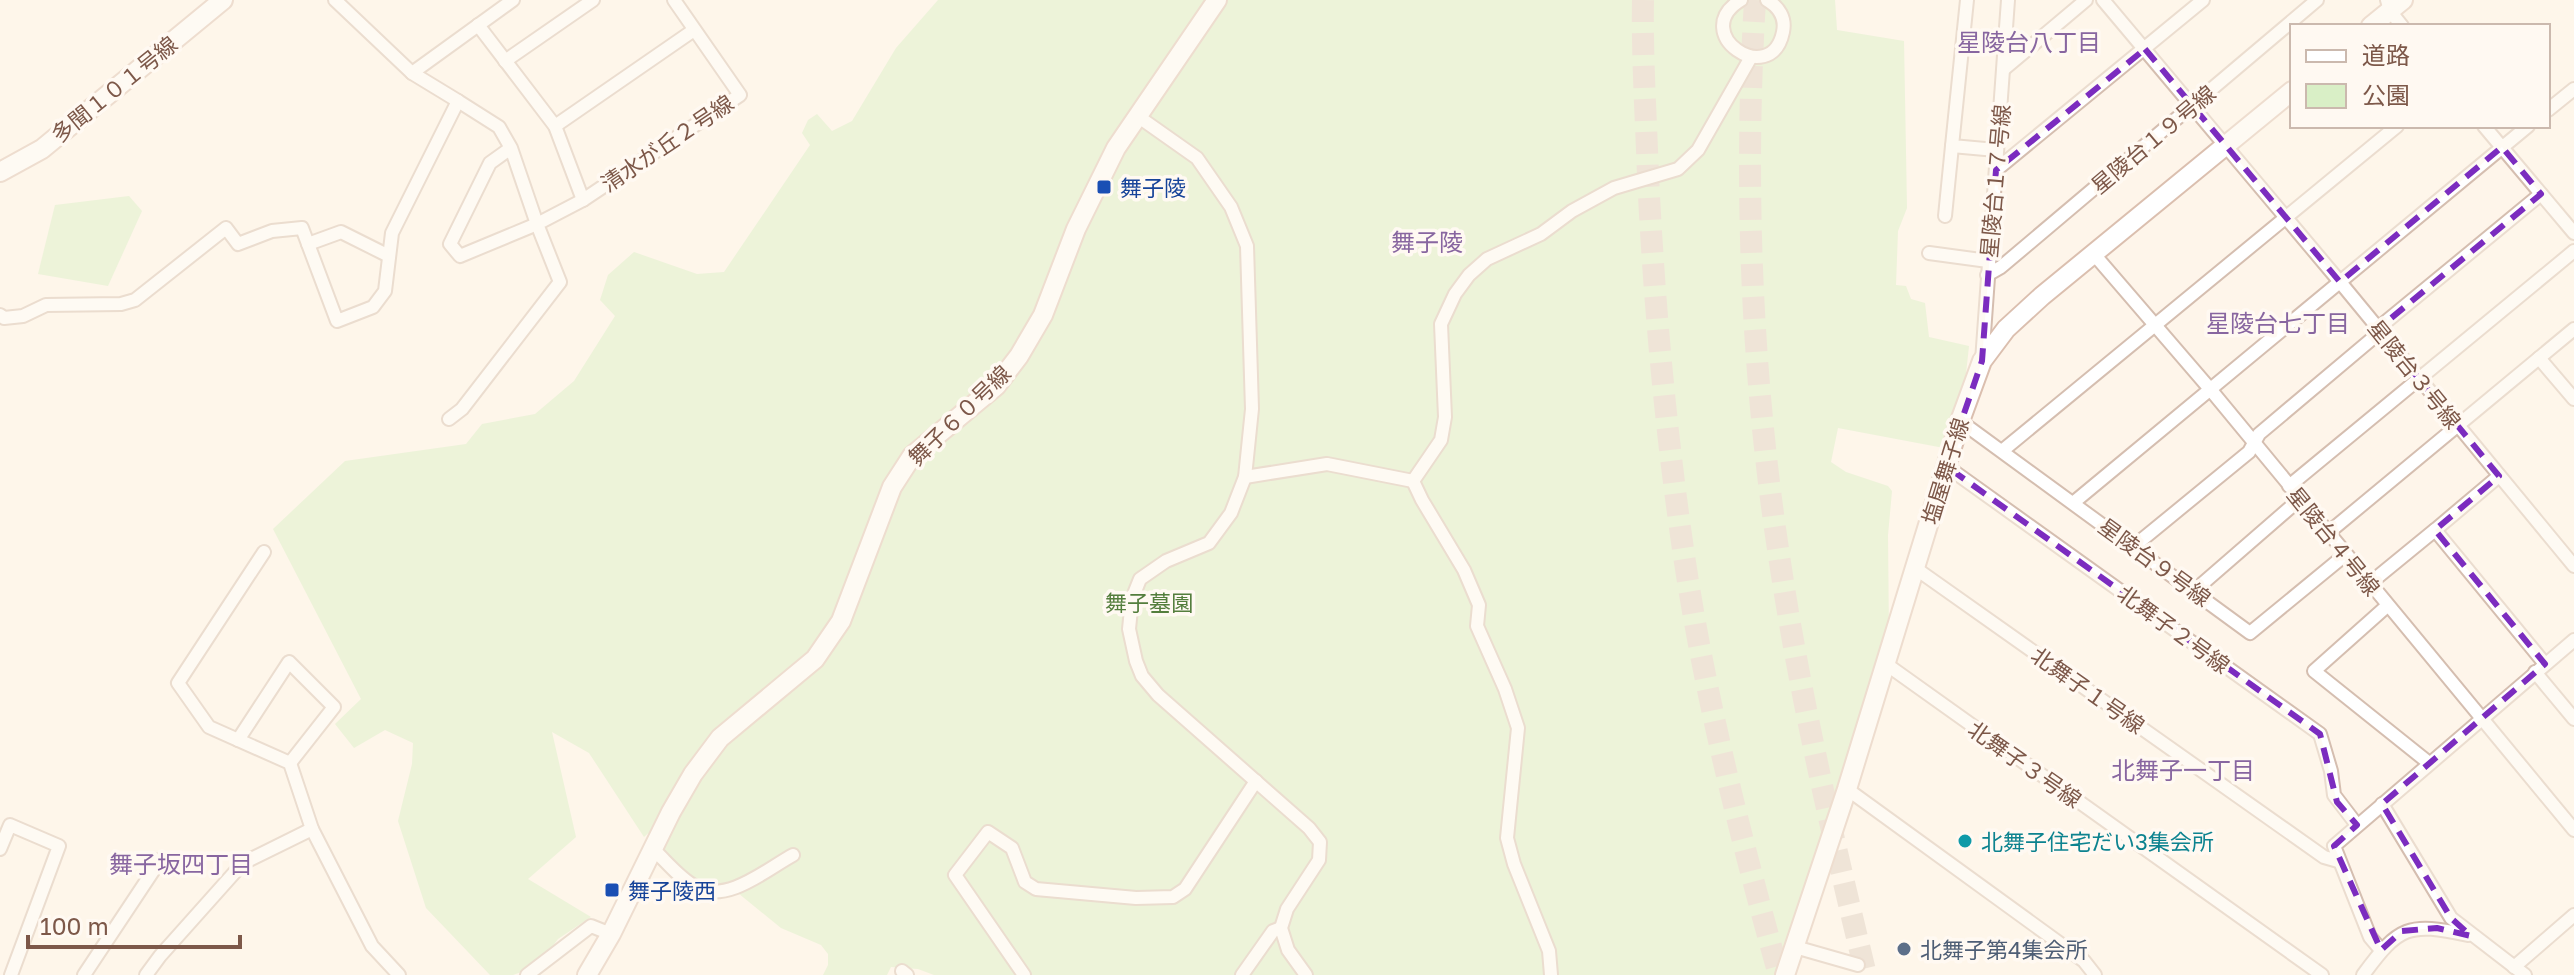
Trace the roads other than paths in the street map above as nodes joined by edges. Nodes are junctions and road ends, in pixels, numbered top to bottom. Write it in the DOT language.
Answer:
graph roads {
  1 [pos="223,0"];
  2 [pos="335,0"];
  3 [pos="513,0"];
  4 [pos="593,0"];
  5 [pos="674,0"];
  6 [pos="1217,0"];
  7 [pos="1741,0"];
  8 [pos="1767,0"];
  9 [pos="1967,0"];
  10 [pos="2008,0"];
  11 [pos="2086,0"];
  12 [pos="2103,0"];
  13 [pos="2203,0"];
  14 [pos="2317,0"];
  15 [pos="2395,9"];
  16 [pos="2374,24"];
  17 [pos="478,25"];
  18 [pos="694,30"];
  19 [pos="2145,49"];
  20 [pos="1751,57"];
  21 [pos="505,61"];
  22 [pos="2004,69"];
  23 [pos="412,73"];
  24 [pos="2574,89"];
  25 [pos="2290,93"];
  26 [pos="458,101"];
  27 [pos="2192,106"];
  28 [pos="2550,108"];
  29 [pos="1136,115"];
  30 [pos="555,126"];
  31 [pos="2395,128"];
  32 [pos="2486,128"];
  33 [pos="2526,128"];
  34 [pos="1952,146"];
  35 [pos="2225,146"];
  36 [pos="2502,147"];
  37 [pos="511,148"];
  38 [pos="1996,150"];
  39 [pos="1996,170"];
  40 [pos="0,172"];
  41 [pos="2541,194"];
  42 [pos="583,200"];
  43 [pos="1945,216"];
  44 [pos="2286,217"];
  45 [pos="537,224"];
  46 [pos="2574,233"];
  47 [pos="308,244"];
  48 [pos="2574,251"];
  49 [pos="1929,253"];
  50 [pos="2093,253"];
  51 [pos="389,256"];
  52 [pos="1988,268"];
  53 [pos="2340,282"];
  54 [pos="0,315"];
  55 [pos="2155,325"];
  56 [pos="2574,329"];
  57 [pos="2379,330"];
  58 [pos="2539,358"];
  59 [pos="1982,361"];
  60 [pos="2418,378"];
  61 [pos="2210,389"];
  62 [pos="2574,399"];
  63 [pos="449,419"];
  64 [pos="1960,421"];
  65 [pos="2457,426"];
  66 [pos="2253,443"];
  67 [pos="2002,451"];
  68 [pos="1946,466"];
  69 [pos="2499,476"];
  70 [pos="1245,477"];
  71 [pos="1413,481"];
  72 [pos="2289,486"];
  73 [pos="2300,499"];
  74 [pos="2073,503"];
  75 [pos="2435,530"];
  76 [pos="2328,533"];
  77 [pos="2133,547"];
  78 [pos="264,552"];
  79 [pos="2345,555"];
  80 [pos="2574,566"];
  81 [pos="1915,568"];
  82 [pos="2369,584"];
  83 [pos="2194,591"];
  84 [pos="2387,606"];
  85 [pos="2574,640"];
  86 [pos="1886,664"];
  87 [pos="2540,668"];
  88 [pos="2480,718"];
  89 [pos="2574,719"];
  90 [pos="238,740"];
  91 [pos="290,763"];
  92 [pos="2429,763"];
  93 [pos="1256,781"];
  94 [pos="1847,789"];
  95 [pos="2382,804"];
  96 [pos="2357,825"];
  97 [pos="312,829"];
  98 [pos="2574,830"];
  99 [pos="0,849"];
  100 [pos="653,849"];
  101 [pos="793,855"];
  102 [pos="161,859"];
  103 [pos="2338,861"];
  104 [pos="2574,915"];
  105 [pos="1281,928"];
  106 [pos="611,934"];
  107 [pos="2471,936"];
  108 [pos="1795,947"];
  109 [pos="2381,950"];
  110 [pos="1858,965"];
  111 [pos="2520,971"];
  112 [pos="11,975"];
  113 [pos="84,975"];
  114 [pos="146,975"];
  115 [pos="399,975"];
  116 [pos="527,975"];
  117 [pos="587,975"];
  118 [pos="1024,975"];
  119 [pos="1242,975"];
  120 [pos="1306,975"];
  121 [pos="1551,975"];
  122 [pos="1785,975"];
  123 [pos="2095,975"];
  124 [pos="2322,975"];
  125 [pos="2363,975"];
  1 -- 40 [label="street, 多聞１０１号線"];
  2 -- 23 [label="street"];
  3 -- 17 [label="street"];
  4 -- 21 [label="street"];
  5 -- 18 [label="street, 清水が丘２号線"];
  6 -- 29 [label="street, 舞子６０号線"];
  7 -- 20 [label="street"];
  8 -- 20 [label="street"];
  9 -- 34 [label="street"];
  10 -- 22 [label="street, 星陵台１７号線"];
  11 -- 22 [label="street"];
  12 -- 19 [label="street, 星陵台３号線"];
  13 -- 19 [label="street"];
  14 -- 27 [label="street, 星陵台１９号線"];
  15 -- 16 [label="street"];
  17 -- 21 [label="street"];
  17 -- 23 [label="street"];
  18 -- 30 [label="street"];
  18 -- 42 [label="street, 清水が丘２号線"];
  19 -- 27 [label="street, 星陵台３号線"];
  19 -- 39 [label="street"];
  20 -- 71 [label="street"];
  21 -- 30 [label="street"];
  22 -- 38 [label="street, 星陵台１７号線"];
  23 -- 26 [label="street"];
  24 -- 28 [label="street"];
  25 -- 35 [label="street, 塩屋舞子線"];
  26 -- 37 [label="street"];
  26 -- 51 [label="street"];
  27 -- 35 [label="street, 星陵台３号線"];
  27 -- 52 [label="street, 星陵台１９号線"];
  29 -- 70 [label="street"];
  29 -- 100 [label="street, 舞子６０号線"];
  30 -- 42 [label="street"];
  31 -- 44 [label="street"];
  32 -- 36 [label="street"];
  33 -- 36 [label="street"];
  34 -- 38 [label="street"];
  34 -- 43 [label="street"];
  35 -- 44 [label="street, 星陵台３号線"];
  35 -- 50 [label="street, 塩屋舞子線"];
  36 -- 41 [label="street"];
  36 -- 53 [label="street"];
  37 -- 45 [label="street"];
  37 -- 45 [label="street, 清水が丘２号線"];
  38 -- 39 [label="street, 星陵台１７号線"];
  39 -- 52 [label="street, 星陵台１７号線"];
  41 -- 46 [label="street"];
  41 -- 57 [label="street"];
  42 -- 45 [label="street, 清水が丘２号線"];
  44 -- 53 [label="street, 星陵台３号線"];
  44 -- 55 [label="street"];
  45 -- 63 [label="street"];
  47 -- 51 [label="street"];
  47 -- 51 [label="street"];
  47 -- 54 [label="street"];
  48 -- 60 [label="street"];
  49 -- 52 [label="street"];
  50 -- 55 [label="street, 星陵台４号線"];
  50 -- 59 [label="street, 塩屋舞子線"];
  52 -- 59 [label="street, 星陵台１７号線"];
  53 -- 57 [label="street, 星陵台３号線"];
  53 -- 61 [label="street"];
  55 -- 61 [label="street, 星陵台４号線"];
  55 -- 67 [label="street"];
  56 -- 58 [label="street"];
  57 -- 60 [label="street, 星陵台３号線"];
  57 -- 66 [label="street"];
  58 -- 62 [label="street"];
  58 -- 65 [label="street"];
  59 -- 64 [label="street, 塩屋舞子線"];
  60 -- 65 [label="street, 星陵台３号線"];
  60 -- 72 [label="street"];
  61 -- 66 [label="street, 星陵台４号線"];
  61 -- 74 [label="street"];
  64 -- 67 [label="street, 星陵台９号線"];
  64 -- 68 [label="street, 塩屋舞子線"];
  65 -- 69 [label="street, 星陵台３号線"];
  65 -- 76 [label="street"];
  66 -- 72 [label="street, 星陵台４号線"];
  66 -- 77 [label="street"];
  67 -- 74 [label="street, 星陵台９号線"];
  68 -- 81 [label="street, 塩屋舞子線"];
  68 -- 96 [label="street, 北舞子２号線"];
  69 -- 75 [label="street"];
  69 -- 80 [label="street, 星陵台３号線"];
  70 -- 71 [label="street"];
  70 -- 93 [label="street"];
  71 -- 121 [label="street"];
  72 -- 73 [label="street, 星陵台４号線"];
  73 -- 76 [label="street, 星陵台４号線"];
  73 -- 83 [label="street"];
  74 -- 77 [label="street, 星陵台９号線"];
  75 -- 82 [label="street"];
  75 -- 87 [label="street"];
  76 -- 79 [label="street, 星陵台４号線"];
  77 -- 83 [label="street, 星陵台９号線"];
  78 -- 90 [label="street"];
  79 -- 82 [label="street, 星陵台４号線"];
  79 -- 83 [label="street, 星陵台９号線"];
  81 -- 86 [label="street, 塩屋舞子線"];
  81 -- 103 [label="street, 北舞子１号線"];
  82 -- 84 [label="street, 星陵台４号線"];
  84 -- 88 [label="street, 星陵台４号線"];
  84 -- 92 [label="street"];
  85 -- 87 [label="street"];
  86 -- 94 [label="street, 塩屋舞子線"];
  86 -- 124 [label="street, 北舞子３号線"];
  87 -- 88 [label="street"];
  87 -- 89 [label="street"];
  88 -- 92 [label="street"];
  88 -- 98 [label="street, 星陵台４号線"];
  90 -- 91 [label="street"];
  90 -- 91 [label="street"];
  91 -- 97 [label="street"];
  92 -- 95 [label="street"];
  93 -- 105 [label="street"];
  93 -- 118 [label="street"];
  94 -- 108 [label="street, 塩屋舞子線"];
  94 -- 123 [label="street"];
  95 -- 96 [label="street"];
  95 -- 107 [label="street"];
  96 -- 103 [label="street"];
  97 -- 114 [label="street"];
  97 -- 115 [label="street"];
  99 -- 112 [label="street"];
  100 -- 101 [label="street"];
  100 -- 106 [label="street, 舞子６０号線"];
  102 -- 113 [label="street"];
  103 -- 109 [label="street"];
  104 -- 111 [label="street"];
  105 -- 119 [label="street"];
  105 -- 120 [label="street"];
  106 -- 116 [label="street"];
  106 -- 117 [label="street, 舞子６０号線"];
  107 -- 109 [label="street"];
  107 -- 111 [label="street"];
  108 -- 110 [label="street"];
  108 -- 122 [label="street, 塩屋舞子線"];
  109 -- 125 [label="street"];
}
